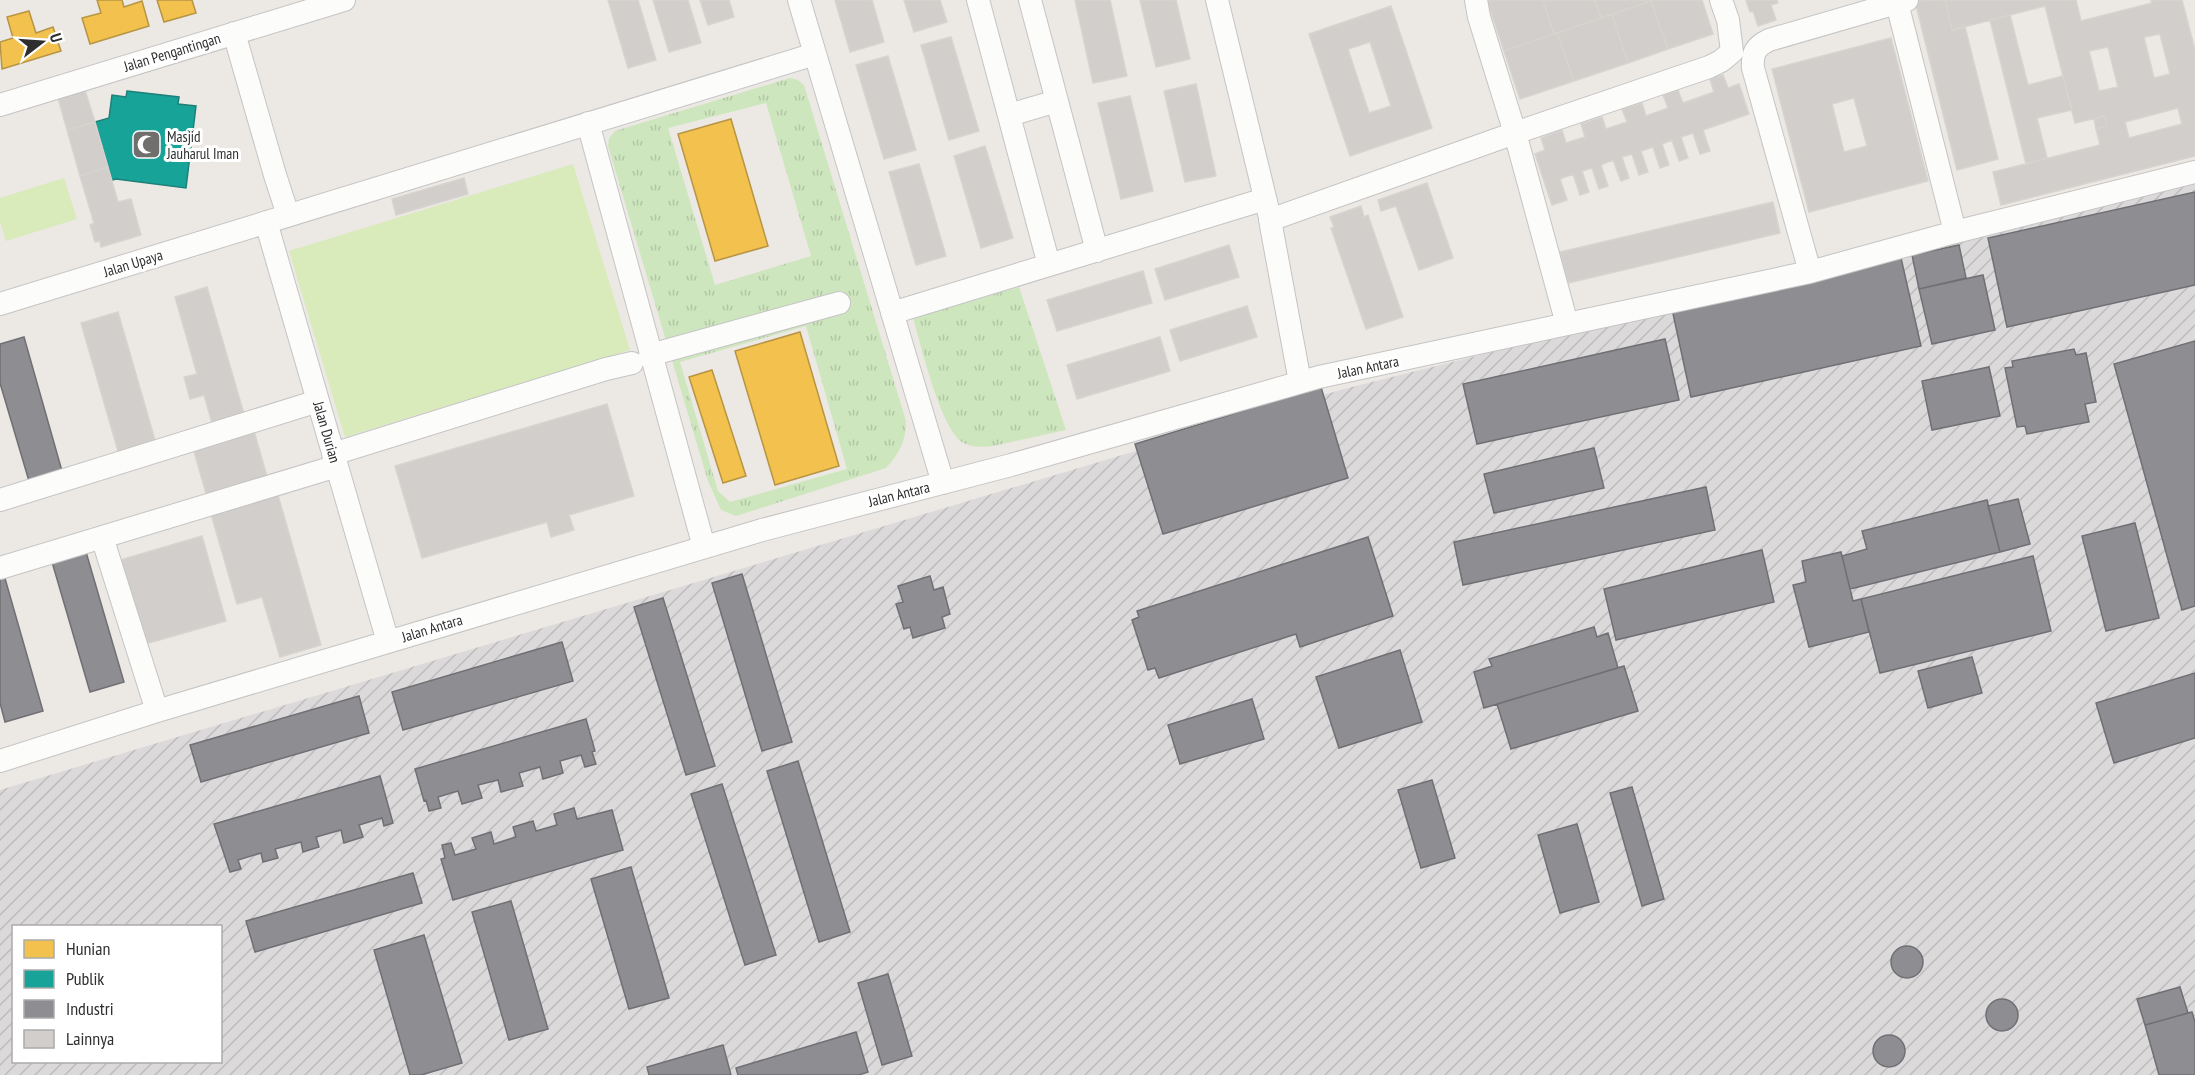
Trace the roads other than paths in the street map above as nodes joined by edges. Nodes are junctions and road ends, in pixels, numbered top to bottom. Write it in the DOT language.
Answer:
graph roads {
  1 [pos="344,0"];
  2 [pos="799,0"];
  3 [pos="978,0"];
  4 [pos="1030,0"];
  5 [pos="1217,0"];
  6 [pos="1476,0"];
  7 [pos="1721,0"];
  8 [pos="1902,2"];
  9 [pos="234,33"];
  10 [pos="815,54"];
  11 [pos="1056,101"];
  12 [pos="0,105"];
  13 [pos="1009,115"];
  14 [pos="588,123"];
  15 [pos="1515,133"];
  16 [pos="2195,172"];
  17 [pos="1268,210"];
  18 [pos="288,215"];
  19 [pos="266,222"];
  20 [pos="1956,232"];
  21 [pos="1097,251"];
  22 [pos="1049,265"];
  23 [pos="1810,272"];
  24 [pos="839,303"];
  25 [pos="0,304"];
  26 [pos="892,313"];
  27 [pos="1567,324"];
  28 [pos="641,359"];
  29 [pos="1300,382"];
  30 [pos="318,401"];
  31 [pos="335,460"];
  32 [pos="943,483"];
  33 [pos="0,500"];
  34 [pos="102,537"];
  35 [pos="704,547"];
  36 [pos="0,568"];
  37 [pos="388,642"];
  38 [pos="157,711"];
  39 [pos="0,761"];
  1 -- 9 [label="street, Jalan Pengantingan"];
  2 -- 10 [label="street"];
  3 -- 13 [label="street"];
  4 -- 11 [label="street"];
  5 -- 17 [label="street"];
  6 -- 15 [label="street"];
  7 -- 15 [label="street"];
  8 -- 20 [label="street"];
  8 -- 23 [label="street"];
  9 -- 12 [label="street, Jalan Pengantingan"];
  9 -- 18 [label="street"];
  10 -- 14 [label="street, Jalan Upaya"];
  10 -- 26 [label="street"];
  11 -- 13 [label="street"];
  11 -- 21 [label="street"];
  13 -- 22 [label="street"];
  14 -- 18 [label="street, Jalan Upaya"];
  14 -- 28 [label="street"];
  15 -- 17 [label="street"];
  15 -- 27 [label="street"];
  16 -- 20 [label="street, Jalan Antara"];
  17 -- 21 [label="street"];
  17 -- 29 [label="street"];
  18 -- 19 [label="street, Jalan Upaya"];
  19 -- 25 [label="street, Jalan Upaya"];
  19 -- 30 [label="street, Jalan Durian"];
  20 -- 23 [label="street, Jalan Antara"];
  21 -- 22 [label="street"];
  22 -- 26 [label="street"];
  23 -- 27 [label="street, Jalan Antara"];
  24 -- 28 [label="street"];
  26 -- 32 [label="street"];
  27 -- 29 [label="street, Jalan Antara"];
  28 -- 31 [label="street"];
  28 -- 35 [label="street"];
  29 -- 32 [label="street, Jalan Antara"];
  30 -- 31 [label="street, Jalan Durian"];
  30 -- 33 [label="street"];
  31 -- 34 [label="street"];
  31 -- 37 [label="street, Jalan Durian"];
  32 -- 35 [label="street, Jalan Antara"];
  34 -- 36 [label="street"];
  34 -- 38 [label="street"];
  35 -- 37 [label="street, Jalan Antara"];
  37 -- 38 [label="street, Jalan Antara"];
  38 -- 39 [label="street, Jalan Antara"];
}
